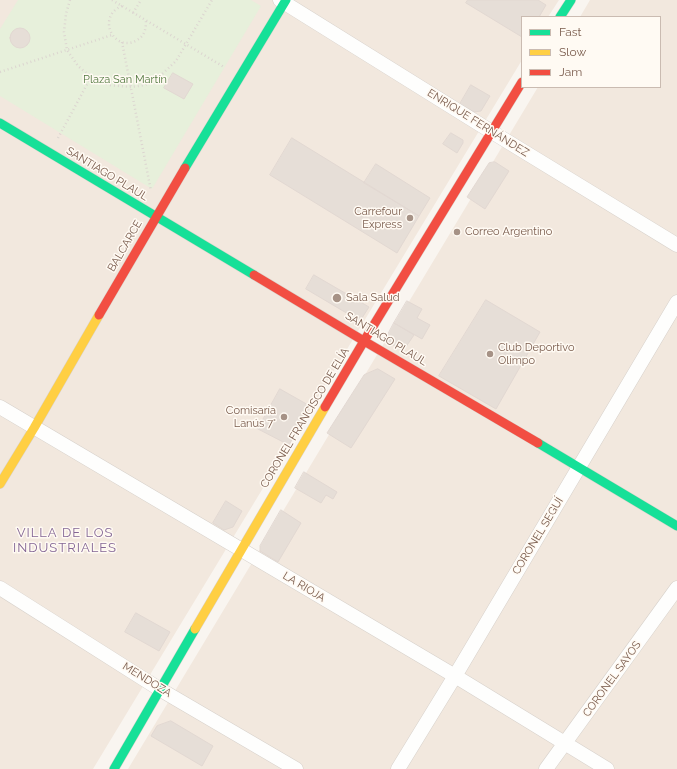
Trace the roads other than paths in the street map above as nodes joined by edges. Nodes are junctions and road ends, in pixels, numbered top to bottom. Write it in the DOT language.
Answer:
graph roads {
  1 [pos="571,0"];
  2 [pos="283,1"];
  3 [pos="561,16"];
  4 [pos="521,84"];
  5 [pos="0,123"];
  6 [pos="492,132"];
  7 [pos="156,217"];
  8 [pos="677,245"];
  9 [pos="677,302"];
  10 [pos="364,341"];
  11 [pos="0,407"];
  12 [pos="34,428"];
  13 [pos="579,467"];
  14 [pos="0,484"];
  15 [pos="677,526"];
  16 [pos="241,550"];
  17 [pos="0,588"];
  18 [pos="677,588"];
  19 [pos="454,676"];
  20 [pos="160,690"];
  21 [pos="565,744"];
  22 [pos="114,769"];
  23 [pos="296,769"];
  24 [pos="398,769"];
  25 [pos="546,769"];
  26 [pos="607,769"];
  1 -- 3 [label="street"];
  2 -- 6 [label="street, ENRIQUE FERNÁNDEZ"];
  2 -- 7 [label="street, BALCARCE"];
  4 -- 6 [label="street, CORONEL FRANCISCO DE ELÍA"];
  5 -- 7 [label="street, SANTIAGO PLAUL"];
  6 -- 8 [label="street, ENRIQUE FERNÁNDEZ"];
  6 -- 10 [label="street, CORONEL FRANCISCO DE ELÍA"];
  7 -- 10 [label="street, SANTIAGO PLAUL"];
  7 -- 12 [label="street, BALCARCE"];
  9 -- 13 [label="street, CORONEL SEGUÍ"];
  10 -- 13 [label="street, SANTIAGO PLAUL"];
  10 -- 16 [label="street, CORONEL FRANCISCO DE ELÍA"];
  11 -- 12 [label="street, LA RIOJA"];
  12 -- 14 [label="street, BALCARCE"];
  12 -- 16 [label="street, LA RIOJA"];
  13 -- 15 [label="street, SANTIAGO PLAUL"];
  13 -- 19 [label="street, CORONEL SEGUÍ"];
  16 -- 19 [label="street, LA RIOJA"];
  16 -- 20 [label="street, CORONEL FRANCISCO DE ELÍA"];
  17 -- 20 [label="street, MENDOZA"];
  18 -- 21 [label="street, CORONEL SAYOS"];
  19 -- 21 [label="street, LA RIOJA"];
  19 -- 24 [label="street, CORONEL SEGUÍ"];
  20 -- 22 [label="street, CORONEL FRANCISCO DE ELÍA"];
  20 -- 23 [label="street, MENDOZA"];
  21 -- 25 [label="street, CORONEL SAYOS"];
  21 -- 26 [label="street, LA RIOJA"];
}
